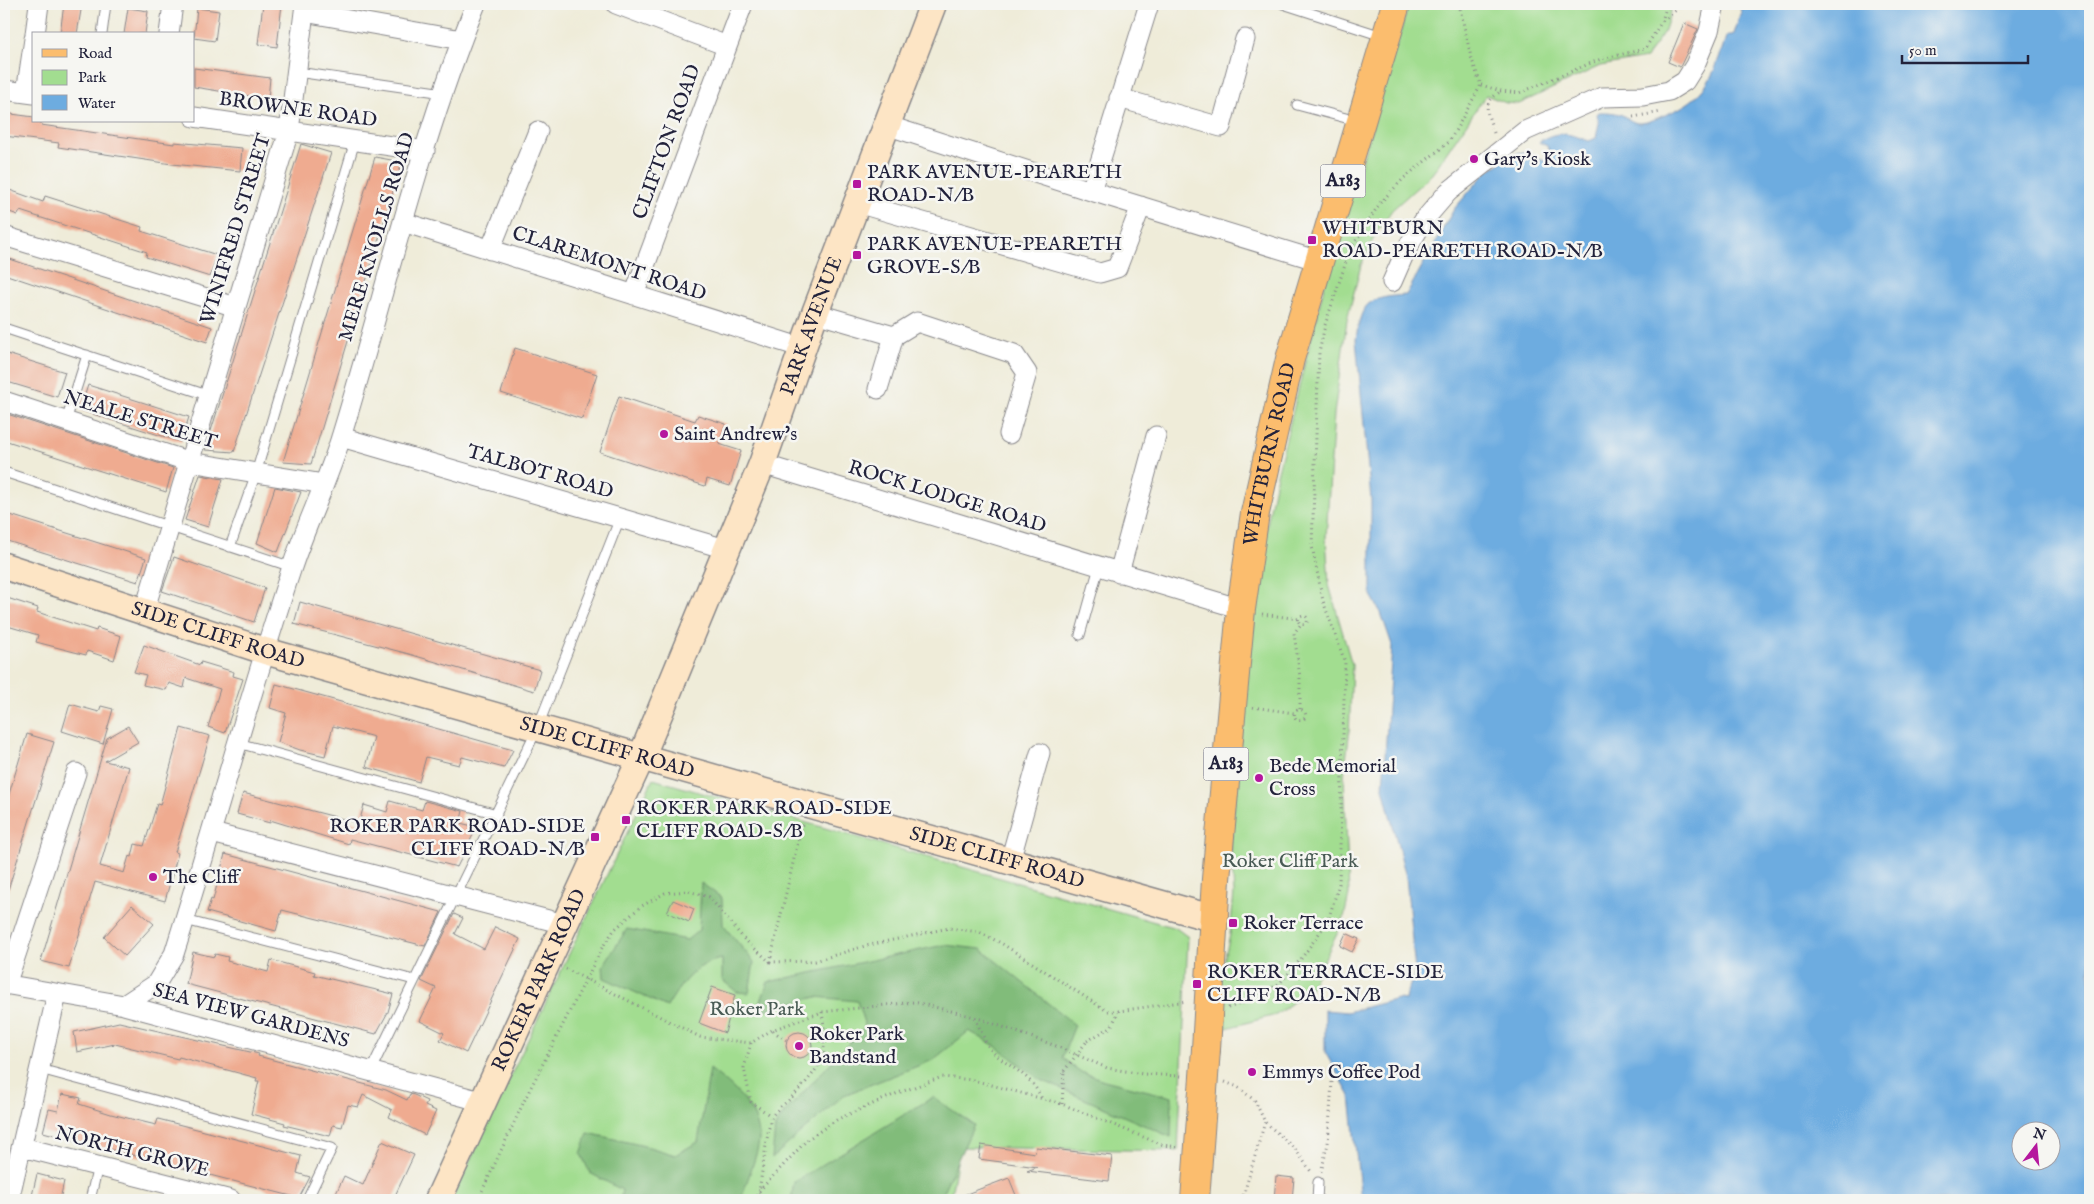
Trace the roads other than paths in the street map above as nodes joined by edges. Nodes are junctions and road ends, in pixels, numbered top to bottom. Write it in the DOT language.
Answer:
graph roads {
  1 [pos="39,4"];
  2 [pos="106,4"];
  3 [pos="173,4"];
  4 [pos="476,4"];
  5 [pos="616,4"];
  6 [pos="743,4"];
  7 [pos="933,4"];
  8 [pos="1149,4"];
  9 [pos="1283,4"];
  10 [pos="1396,4"];
  11 [pos="1715,4"];
  12 [pos="305,8"];
  13 [pos="35,32"];
  14 [pos="102,32"];
  15 [pos="169,32"];
  16 [pos="1386,37"];
  17 [pos="1245,39"];
  18 [pos="462,40"];
  19 [pos="727,46"];
  20 [pos="32,66"];
  21 [pos="297,72"];
  22 [pos="4,90"];
  23 [pos="444,93"];
  24 [pos="30,94"];
  25 [pos="1120,98"];
  26 [pos="1297,105"];
  27 [pos="195,118"];
  28 [pos="1361,122"];
  29 [pos="886,124"];
  30 [pos="289,131"];
  31 [pos="538,131"];
  32 [pos="355,141"];
  33 [pos="425,151"];
  34 [pos="1091,191"];
  35 [pos="857,203"];
  36 [pos="1141,206"];
  37 [pos="403,222"];
  38 [pos="4,236"];
  39 [pos="490,250"];
  40 [pos="1319,261"];
  41 [pos="1392,282"];
  42 [pos="634,295"];
  43 [pos="236,307"];
  44 [pos="815,313"];
  45 [pos="4,328"];
  46 [pos="894,336"];
  47 [pos="803,348"];
  48 [pos="87,355"];
  49 [pos="878,389"];
  50 [pos="210,396"];
  51 [pos="4,401"];
  52 [pos="66,421"];
  53 [pos="1009,434"];
  54 [pos="1156,436"];
  55 [pos="342,437"];
  56 [pos="190,462"];
  57 [pos="762,464"];
  58 [pos="4,472"];
  59 [pos="256,473"];
  60 [pos="324,484"];
  61 [pos="620,518"];
  62 [pos="170,528"];
  63 [pos="230,547"];
  64 [pos="726,549"];
  65 [pos="4,566"];
  66 [pos="292,567"];
  67 [pos="1099,567"];
  68 [pos="1119,573"];
  69 [pos="1247,611"];
  70 [pos="144,612"];
  71 [pos="1080,635"];
  72 [pos="265,651"];
  73 [pos="537,729"];
  74 [pos="238,743"];
  75 [pos="1040,754"];
  76 [pos="641,758"];
  77 [pos="76,773"];
  78 [pos="497,814"];
  79 [pos="212,833"];
  80 [pos="1010,861"];
  81 [pos="457,897"];
  82 [pos="1215,919"];
  83 [pos="185,920"];
  84 [pos="564,924"];
  85 [pos="414,980"];
  86 [pos="5,984"];
  87 [pos="57,994"];
  88 [pos="124,1005"];
  89 [pos="40,1069"];
  90 [pos="370,1072"];
  91 [pos="484,1102"];
  92 [pos="22,1148"];
  93 [pos="98,1166"];
  94 [pos="1318,1182"];
  95 [pos="9,1200"];
  96 [pos="90,1200"];
  97 [pos="231,1200"];
  98 [pos="307,1200"];
  99 [pos="438,1200"];
  100 [pos="1195,1200"];
  101 [pos="1317,1200"];
  1 -- 13 [label="street"];
  2 -- 14 [label="lane"];
  3 -- 15 [label="street"];
  4 -- 18 [label="street, MERE KNOLLS ROAD"];
  5 -- 19 [label="street"];
  6 -- 19 [label="street, CLIFTON ROAD"];
  7 -- 29 [label="street, PARK AVENUE"];
  8 -- 25 [label="street"];
  9 -- 16 [label="lane"];
  10 -- 16 [label="main road, WHITBURN ROAD / A183"];
  11 -- 41 [label="street"];
  12 -- 18 [label="street"];
  12 -- 21 [label="street, WINIFRED STREET"];
  16 -- 28 [label="main road, WHITBURN ROAD / A183"];
  17 -- 25 [label="street"];
  18 -- 23 [label="street, MERE KNOLLS ROAD"];
  19 -- 42 [label="street, CLIFTON ROAD"];
  20 -- 24 [label="street"];
  21 -- 23 [label="lane"];
  21 -- 30 [label="street, WINIFRED STREET"];
  22 -- 24 [label="street"];
  23 -- 33 [label="street, MERE KNOLLS ROAD"];
  25 -- 34 [label="street"];
  26 -- 28 [label="lane"];
  27 -- 30 [label="street, BROWNE ROAD"];
  28 -- 40 [label="main road, WHITBURN ROAD / A183"];
  29 -- 34 [label="street"];
  29 -- 35 [label="street, PARK AVENUE"];
  30 -- 32 [label="street, BROWNE ROAD"];
  30 -- 43 [label="street, WINIFRED STREET"];
  31 -- 39 [label="street"];
  32 -- 33 [label="street, BROWNE ROAD"];
  32 -- 59 [label="lane"];
  33 -- 37 [label="street, MERE KNOLLS ROAD"];
  34 -- 36 [label="street"];
  35 -- 36 [label="street"];
  35 -- 44 [label="street, PARK AVENUE"];
  36 -- 40 [label="street"];
  37 -- 39 [label="street, CLAREMONT ROAD"];
  37 -- 55 [label="street, MERE KNOLLS ROAD"];
  38 -- 43 [label="street"];
  39 -- 42 [label="street, CLAREMONT ROAD"];
  40 -- 69 [label="main road, WHITBURN ROAD / A183"];
  42 -- 47 [label="street, CLAREMONT ROAD"];
  43 -- 50 [label="street, WINIFRED STREET"];
  44 -- 46 [label="street"];
  44 -- 47 [label="street, PARK AVENUE"];
  45 -- 48 [label="lane"];
  46 -- 49 [label="street"];
  46 -- 53 [label="street"];
  47 -- 57 [label="street, PARK AVENUE"];
  48 -- 50 [label="lane"];
  48 -- 52 [label="lane"];
  50 -- 56 [label="street, WINIFRED STREET"];
  51 -- 52 [label="street, NEALE STREET"];
  52 -- 56 [label="street, NEALE STREET"];
  54 -- 68 [label="street"];
  55 -- 60 [label="street, MERE KNOLLS ROAD"];
  55 -- 61 [label="street, TALBOT ROAD"];
  56 -- 59 [label="street, NEALE STREET"];
  56 -- 62 [label="street, WINIFRED STREET"];
  57 -- 64 [label="street, PARK AVENUE"];
  57 -- 67 [label="street, ROCK LODGE ROAD"];
  58 -- 62 [label="lane"];
  59 -- 60 [label="street, NEALE STREET"];
  59 -- 63 [label="lane"];
  60 -- 66 [label="street, MERE KNOLLS ROAD"];
  61 -- 64 [label="street, TALBOT ROAD"];
  61 -- 73 [label="lane"];
  62 -- 63 [label="lane"];
  62 -- 70 [label="street, WINIFRED STREET"];
  63 -- 66 [label="lane"];
  64 -- 76 [label="street, PARK AVENUE"];
  65 -- 70 [label="street, SIDE CLIFF ROAD"];
  66 -- 72 [label="street"];
  67 -- 68 [label="street, ROCK LODGE ROAD"];
  67 -- 71 [label="lane"];
  68 -- 69 [label="street, ROCK LODGE ROAD"];
  69 -- 82 [label="main road, WHITBURN ROAD / A183"];
  70 -- 72 [label="street, SIDE CLIFF ROAD"];
  72 -- 73 [label="street, SIDE CLIFF ROAD"];
  72 -- 74 [label="street"];
  73 -- 76 [label="street, SIDE CLIFF ROAD"];
  73 -- 78 [label="lane"];
  74 -- 78 [label="lane"];
  74 -- 79 [label="street"];
  75 -- 80 [label="street"];
  76 -- 80 [label="street, SIDE CLIFF ROAD"];
  76 -- 84 [label="street, ROKER PARK ROAD"];
  77 -- 86 [label="street"];
  78 -- 81 [label="lane"];
  79 -- 81 [label="street"];
  79 -- 83 [label="street"];
  80 -- 82 [label="street, SIDE CLIFF ROAD"];
  81 -- 84 [label="street"];
  81 -- 85 [label="lane"];
  82 -- 100 [label="main road, A183, bridge"];
  83 -- 85 [label="lane"];
  83 -- 88 [label="street"];
  84 -- 91 [label="street, ROKER PARK ROAD"];
  85 -- 90 [label="lane"];
  86 -- 87 [label="street, SEA VIEW GARDENS"];
  87 -- 88 [label="street, SEA VIEW GARDENS"];
  87 -- 89 [label="street"];
  88 -- 90 [label="street, SEA VIEW GARDENS"];
  89 -- 92 [label="street"];
  89 -- 98 [label="lane"];
  90 -- 91 [label="street, SEA VIEW GARDENS"];
  91 -- 99 [label="street, ROKER PARK ROAD"];
  92 -- 93 [label="street, NORTH GROVE"];
  92 -- 95 [label="street"];
  93 -- 96 [label="lane"];
  93 -- 97 [label="street, NORTH GROVE"];
  94 -- 101 [label="lane"];
}
